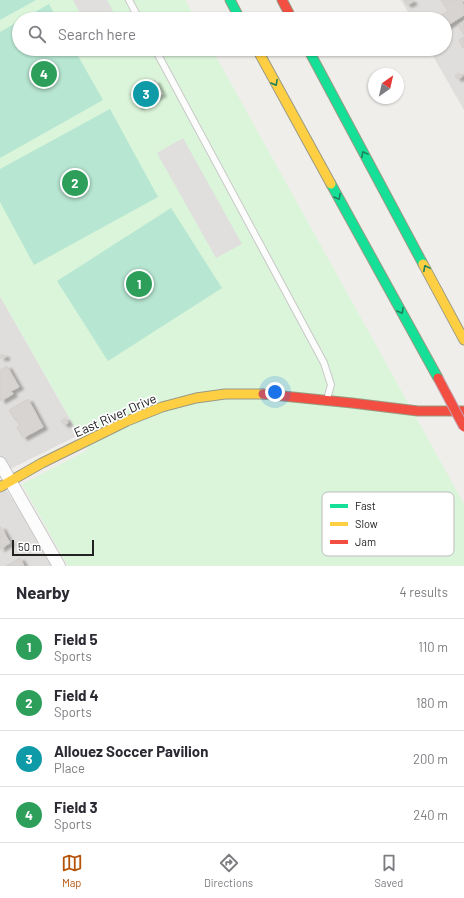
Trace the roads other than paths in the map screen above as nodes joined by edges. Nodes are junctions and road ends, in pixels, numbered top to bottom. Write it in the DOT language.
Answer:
graph roads {
  1 [pos="129,0"];
  2 [pos="230,0"];
  3 [pos="282,0"];
  4 [pos="135,12"];
  5 [pos="236,12"];
  6 [pos="288,12"];
  7 [pos="159,56"];
  8 [pos="260,56"];
  9 [pos="312,56"];
  10 [pos="464,340"];
  11 [pos="327,400"];
  12 [pos="464,411"];
  13 [pos="464,427"];
  14 [pos="0,463"];
  15 [pos="5,484"];
  16 [pos="59,566"];
  1 -- 4 [label="lane"];
  2 -- 5 [label="main road"];
  3 -- 6 [label="main road"];
  7 -- 11 [label="lane"];
  8 -- 13 [label="main road, one-way, bridge"];
  10 -- 9 [label="main road, one-way"];
  11 -- 12 [label="main road, East River Drive"];
  11 -- 15 [label="main road, East River Drive"];
  14 -- 15 [label="street"];
  15 -- 16 [label="street"];
}
